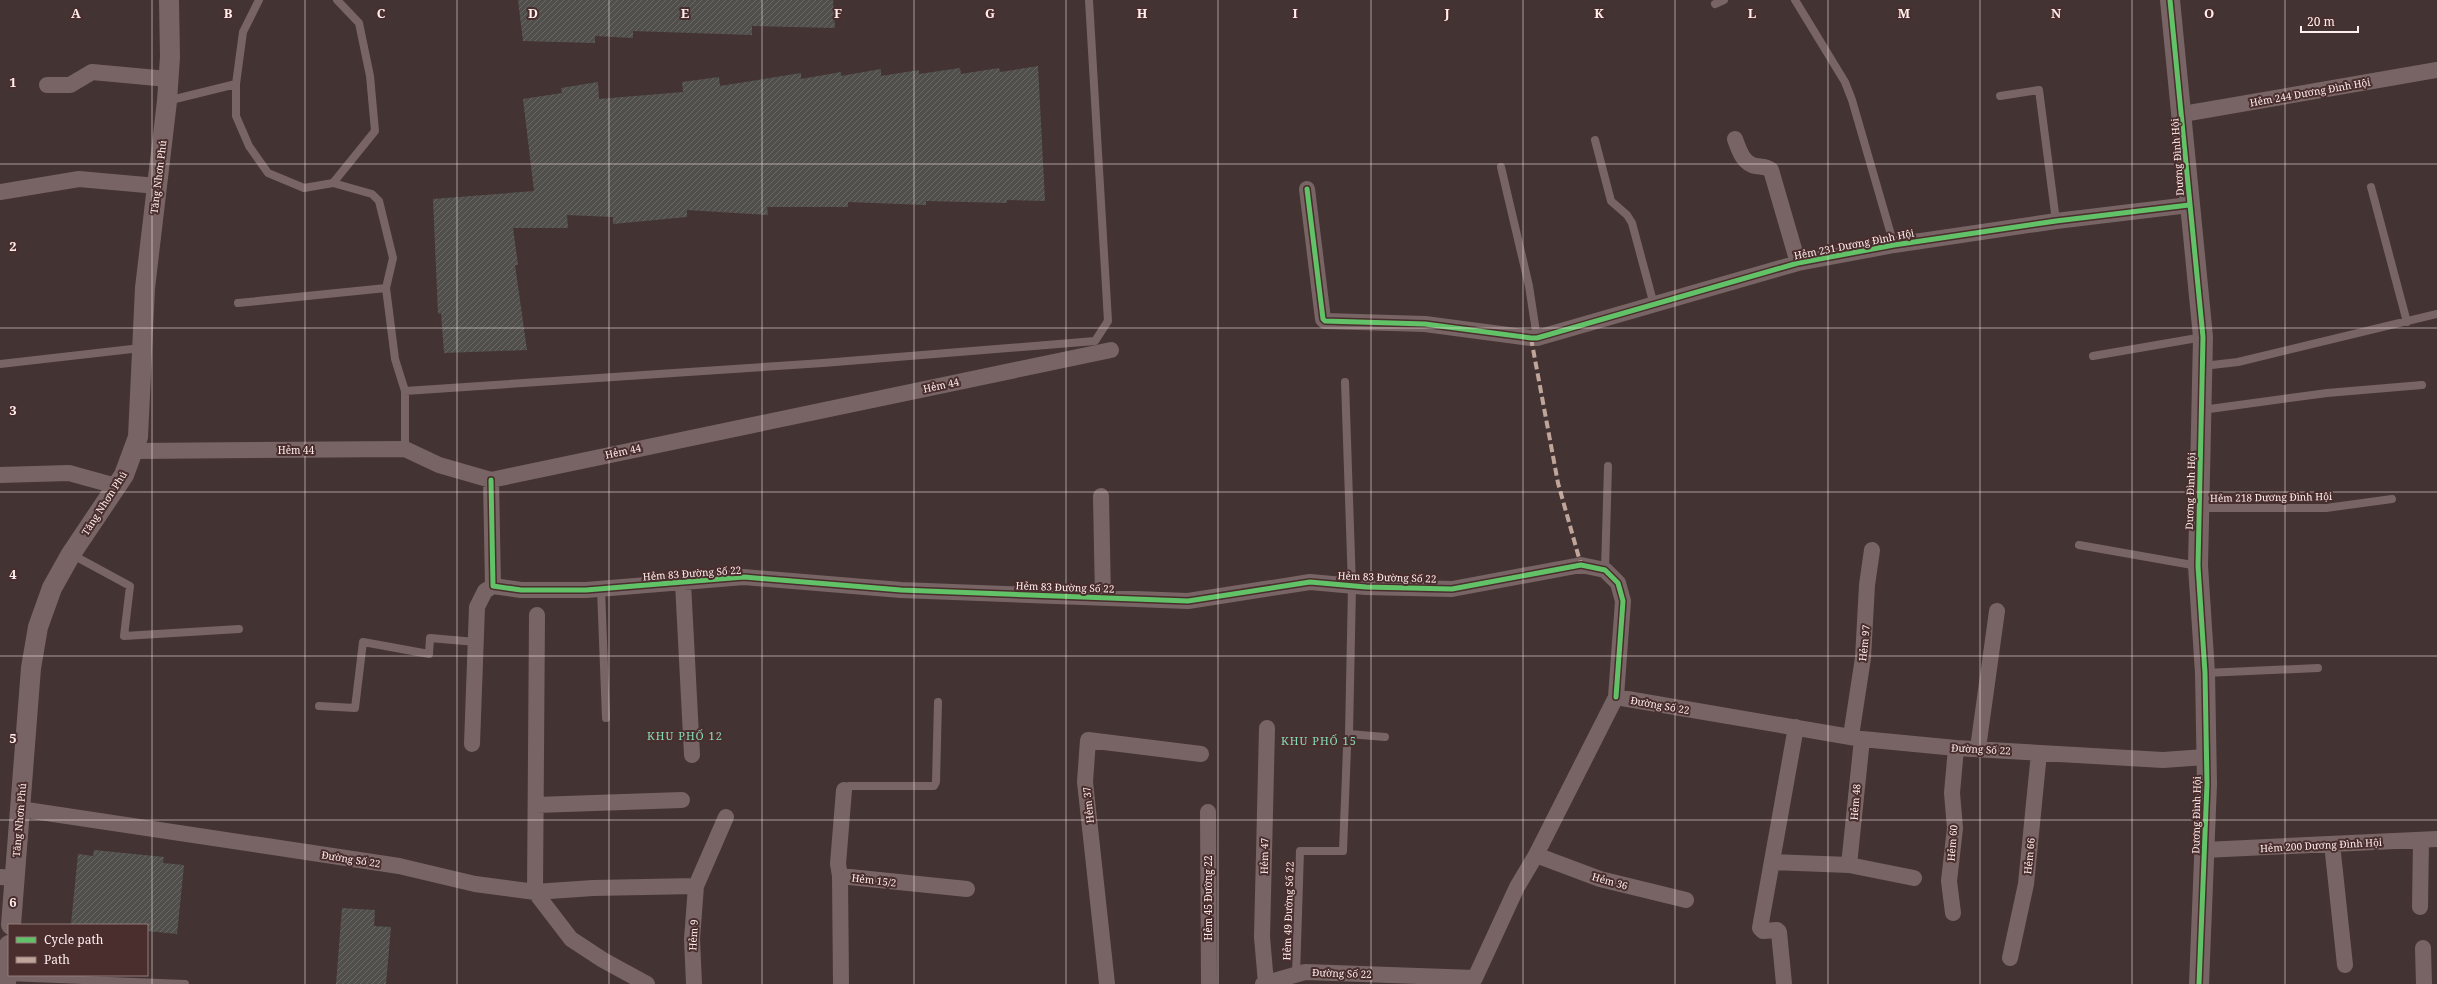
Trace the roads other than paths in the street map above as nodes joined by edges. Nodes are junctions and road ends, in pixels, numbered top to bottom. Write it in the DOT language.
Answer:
graph roads {
  1 [pos="169,0"];
  2 [pos="259,0"];
  3 [pos="337,0"];
  4 [pos="1089,0"];
  5 [pos="1724,0"];
  6 [pos="1795,0"];
  7 [pos="2170,0"];
  8 [pos="1715,4"];
  9 [pos="2437,70"];
  10 [pos="168,79"];
  11 [pos="236,84"];
  12 [pos="47,85"];
  13 [pos="2000,96"];
  14 [pos="167,101"];
  15 [pos="2183,114"];
  16 [pos="1735,139"];
  17 [pos="1595,140"];
  18 [pos="1501,167"];
  19 [pos="333,183"];
  20 [pos="157,186"];
  21 [pos="2372,187"];
  22 [pos="1307,189"];
  23 [pos="0,192"];
  24 [pos="2189,205"];
  25 [pos="2056,221"];
  26 [pos="1894,245"];
  27 [pos="1798,264"];
  28 [pos="386,288"];
  29 [pos="238,303"];
  30 [pos="1654,305"];
  31 [pos="2437,314"];
  32 [pos="2407,322"];
  33 [pos="2203,337"];
  34 [pos="1534,338"];
  35 [pos="141,348"];
  36 [pos="1111,350"];
  37 [pos="2093,356"];
  38 [pos="0,364"];
  39 [pos="2203,366"];
  40 [pos="1345,382"];
  41 [pos="2422,385"];
  42 [pos="406,391"];
  43 [pos="2202,410"];
  44 [pos="405,449"];
  45 [pos="134,451"];
  46 [pos="1608,466"];
  47 [pos="0,475"];
  48 [pos="491,480"];
  49 [pos="116,486"];
  50 [pos="1101,496"];
  51 [pos="2392,500"];
  52 [pos="2198,508"];
  53 [pos="2079,544"];
  54 [pos="1872,550"];
  55 [pos="70,554"];
  56 [pos="2198,566"];
  57 [pos="1604,570"];
  58 [pos="683,583"];
  59 [pos="493,586"];
  60 [pos="1352,586"];
  61 [pos="601,589"];
  62 [pos="1103,598"];
  63 [pos="1997,611"];
  64 [pos="537,615"];
  65 [pos="239,629"];
  66 [pos="476,642"];
  67 [pos="2318,668"];
  68 [pos="2206,673"];
  69 [pos="1616,697"];
  70 [pos="938,702"];
  71 [pos="319,706"];
  72 [pos="606,718"];
  73 [pos="1796,727"];
  74 [pos="1267,728"];
  75 [pos="1385,738"];
  76 [pos="1856,738"];
  77 [pos="472,744"];
  78 [pos="1347,748"];
  79 [pos="1956,748"];
  80 [pos="1978,748"];
  81 [pos="2039,753"];
  82 [pos="1201,754"];
  83 [pos="692,755"];
  84 [pos="2205,757"];
  85 [pos="844,790"];
  86 [pos="682,800"];
  87 [pos="536,805"];
  88 [pos="20,810"];
  89 [pos="1208,812"];
  90 [pos="726,817"];
  91 [pos="2429,840"];
  92 [pos="2332,844"];
  93 [pos="2204,850"];
  94 [pos="1536,855"];
  95 [pos="1773,862"];
  96 [pos="1849,865"];
  97 [pos="840,876"];
  98 [pos="7,878"];
  99 [pos="1914,878"];
  100 [pos="696,886"];
  101 [pos="967,889"];
  102 [pos="536,892"];
  103 [pos="1686,900"];
  104 [pos="2420,907"];
  105 [pos="1954,913"];
  106 [pos="11,924"];
  107 [pos="2423,948"];
  108 [pos="8,957"];
  109 [pos="2010,958"];
  110 [pos="2344,965"];
  111 [pos="1302,977"];
  112 [pos="6,980"];
  113 [pos="1479,981"];
  114 [pos="173,984"];
  115 [pos="186,984"];
  116 [pos="647,984"];
  117 [pos="694,984"];
  118 [pos="841,984"];
  119 [pos="1107,984"];
  120 [pos="1209,984"];
  121 [pos="1265,984"];
  122 [pos="1784,984"];
  123 [pos="2199,984"];
  124 [pos="2424,984"];
  1 -- 10 [label="street, Tăng Nhơn Phú"];
  2 -- 11 [label="lane"];
  3 -- 19 [label="lane"];
  4 -- 42 [label="lane"];
  5 -- 8 [label="lane"];
  6 -- 26 [label="lane"];
  7 -- 15 [label="street, Dương Đình Hội"];
  9 -- 15 [label="street, Hẻm 244 Dương Đình Hội"];
  10 -- 12 [label="street"];
  10 -- 14 [label="street, Tăng Nhơn Phú"];
  11 -- 14 [label="lane"];
  11 -- 19 [label="lane"];
  13 -- 25 [label="lane"];
  14 -- 20 [label="street, Tăng Nhơn Phú"];
  15 -- 24 [label="street, Dương Đình Hội"];
  16 -- 27 [label="street"];
  17 -- 30 [label="lane"];
  18 -- 34 [label="lane"];
  19 -- 28 [label="lane"];
  20 -- 23 [label="street"];
  20 -- 35 [label="street, Tăng Nhơn Phú"];
  21 -- 32 [label="lane"];
  22 -- 34 [label="street"];
  24 -- 25 [label="street, Hẻm 231 Dương Đình Hội"];
  24 -- 33 [label="street, Dương Đình Hội"];
  25 -- 26 [label="street, Hẻm 231 Dương Đình Hội"];
  26 -- 27 [label="street, Hẻm 231 Dương Đình Hội"];
  27 -- 30 [label="street, Hẻm 231 Dương Đình Hội"];
  28 -- 29 [label="lane"];
  28 -- 42 [label="lane"];
  30 -- 34 [label="street, Hẻm 231 Dương Đình Hội"];
  31 -- 32 [label="lane"];
  32 -- 39 [label="lane"];
  33 -- 37 [label="lane"];
  33 -- 39 [label="street, Dương Đình Hội"];
  35 -- 38 [label="lane"];
  35 -- 45 [label="street, Tăng Nhơn Phú"];
  36 -- 48 [label="street, Hẻm 44"];
  39 -- 43 [label="street, Dương Đình Hội"];
  40 -- 60 [label="lane"];
  41 -- 43 [label="lane"];
  42 -- 44 [label="lane"];
  43 -- 52 [label="street, Dương Đình Hội"];
  44 -- 45 [label="street, Hẻm 44"];
  44 -- 48 [label="street, Hẻm 44"];
  45 -- 49 [label="street, Tăng Nhơn Phú"];
  46 -- 57 [label="lane"];
  47 -- 49 [label="street"];
  48 -- 59 [label="street"];
  49 -- 55 [label="street, Tăng Nhơn Phú"];
  50 -- 62 [label="street"];
  51 -- 52 [label="lane, Hẻm 218 Dương Đình Hội"];
  52 -- 56 [label="street, Dương Đình Hội"];
  53 -- 56 [label="lane"];
  54 -- 76 [label="street, Hẻm 97"];
  55 -- 65 [label="lane"];
  55 -- 88 [label="street, Tăng Nhơn Phú"];
  56 -- 68 [label="street, Dương Đình Hội"];
  57 -- 60 [label="street, Hẻm 83 Đường Số 22"];
  57 -- 69 [label="street"];
  58 -- 61 [label="street, Hẻm 83 Đường Số 22"];
  58 -- 62 [label="street, Hẻm 83 Đường Số 22"];
  58 -- 83 [label="street"];
  59 -- 61 [label="street, Hẻm 83 Đường Số 22"];
  59 -- 66 [label="street"];
  60 -- 62 [label="street, Hẻm 83 Đường Số 22"];
  60 -- 75 [label="lane"];
  61 -- 72 [label="lane"];
  63 -- 80 [label="street"];
  64 -- 87 [label="street"];
  66 -- 71 [label="lane"];
  66 -- 77 [label="street"];
  67 -- 68 [label="lane"];
  68 -- 84 [label="street, Dương Đình Hội"];
  69 -- 73 [label="street, Đường Số 22"];
  69 -- 94 [label="street, Đường Số 22"];
  70 -- 85 [label="lane"];
  73 -- 76 [label="street, Đường Số 22"];
  73 -- 95 [label="street"];
  74 -- 121 [label="street, Hẻm 47"];
  76 -- 79 [label="street, Đường Số 22"];
  76 -- 96 [label="street, Hẻm 48"];
  78 -- 111 [label="lane, Hẻm 49 Đường Số 22"];
  79 -- 80 [label="street, Đường Số 22"];
  79 -- 105 [label="street, Hẻm 60"];
  80 -- 81 [label="street, Đường Số 22"];
  81 -- 84 [label="street, Đường Số 22"];
  81 -- 109 [label="street, Hẻm 66"];
  82 -- 119 [label="street, Hẻm 37"];
  84 -- 93 [label="street, Dương Đình Hội"];
  85 -- 97 [label="street"];
  86 -- 87 [label="street"];
  87 -- 102 [label="street"];
  88 -- 98 [label="street, Tăng Nhơn Phú"];
  88 -- 102 [label="street, Đường Số 22"];
  89 -- 120 [label="street, Hẻm 45 Đường 22"];
  90 -- 100 [label="street, Hẻm 9"];
  91 -- 92 [label="street, Hẻm 200 Dương Đình Hội"];
  91 -- 104 [label="street"];
  92 -- 93 [label="street, Hẻm 200 Dương Đình Hội"];
  92 -- 110 [label="street"];
  93 -- 123 [label="street, Dương Đình Hội"];
  94 -- 103 [label="street, Hẻm 36"];
  94 -- 113 [label="street, Đường Số 22"];
  95 -- 96 [label="street"];
  95 -- 122 [label="street"];
  96 -- 99 [label="street"];
  97 -- 101 [label="street, Hẻm 15/2"];
  97 -- 118 [label="street, Hẻm 15/2"];
  98 -- 106 [label="street, Tăng Nhơn Phú"];
  100 -- 102 [label="street, Đường Số 22"];
  100 -- 117 [label="street, Hẻm 9"];
  102 -- 116 [label="street"];
  107 -- 124 [label="street"];
  108 -- 112 [label="street"];
  111 -- 113 [label="street, Đường Số 22"];
  111 -- 121 [label="street, Đường Số 22"];
  112 -- 114 [label="lane"];
  114 -- 115 [label="lane"];
}
